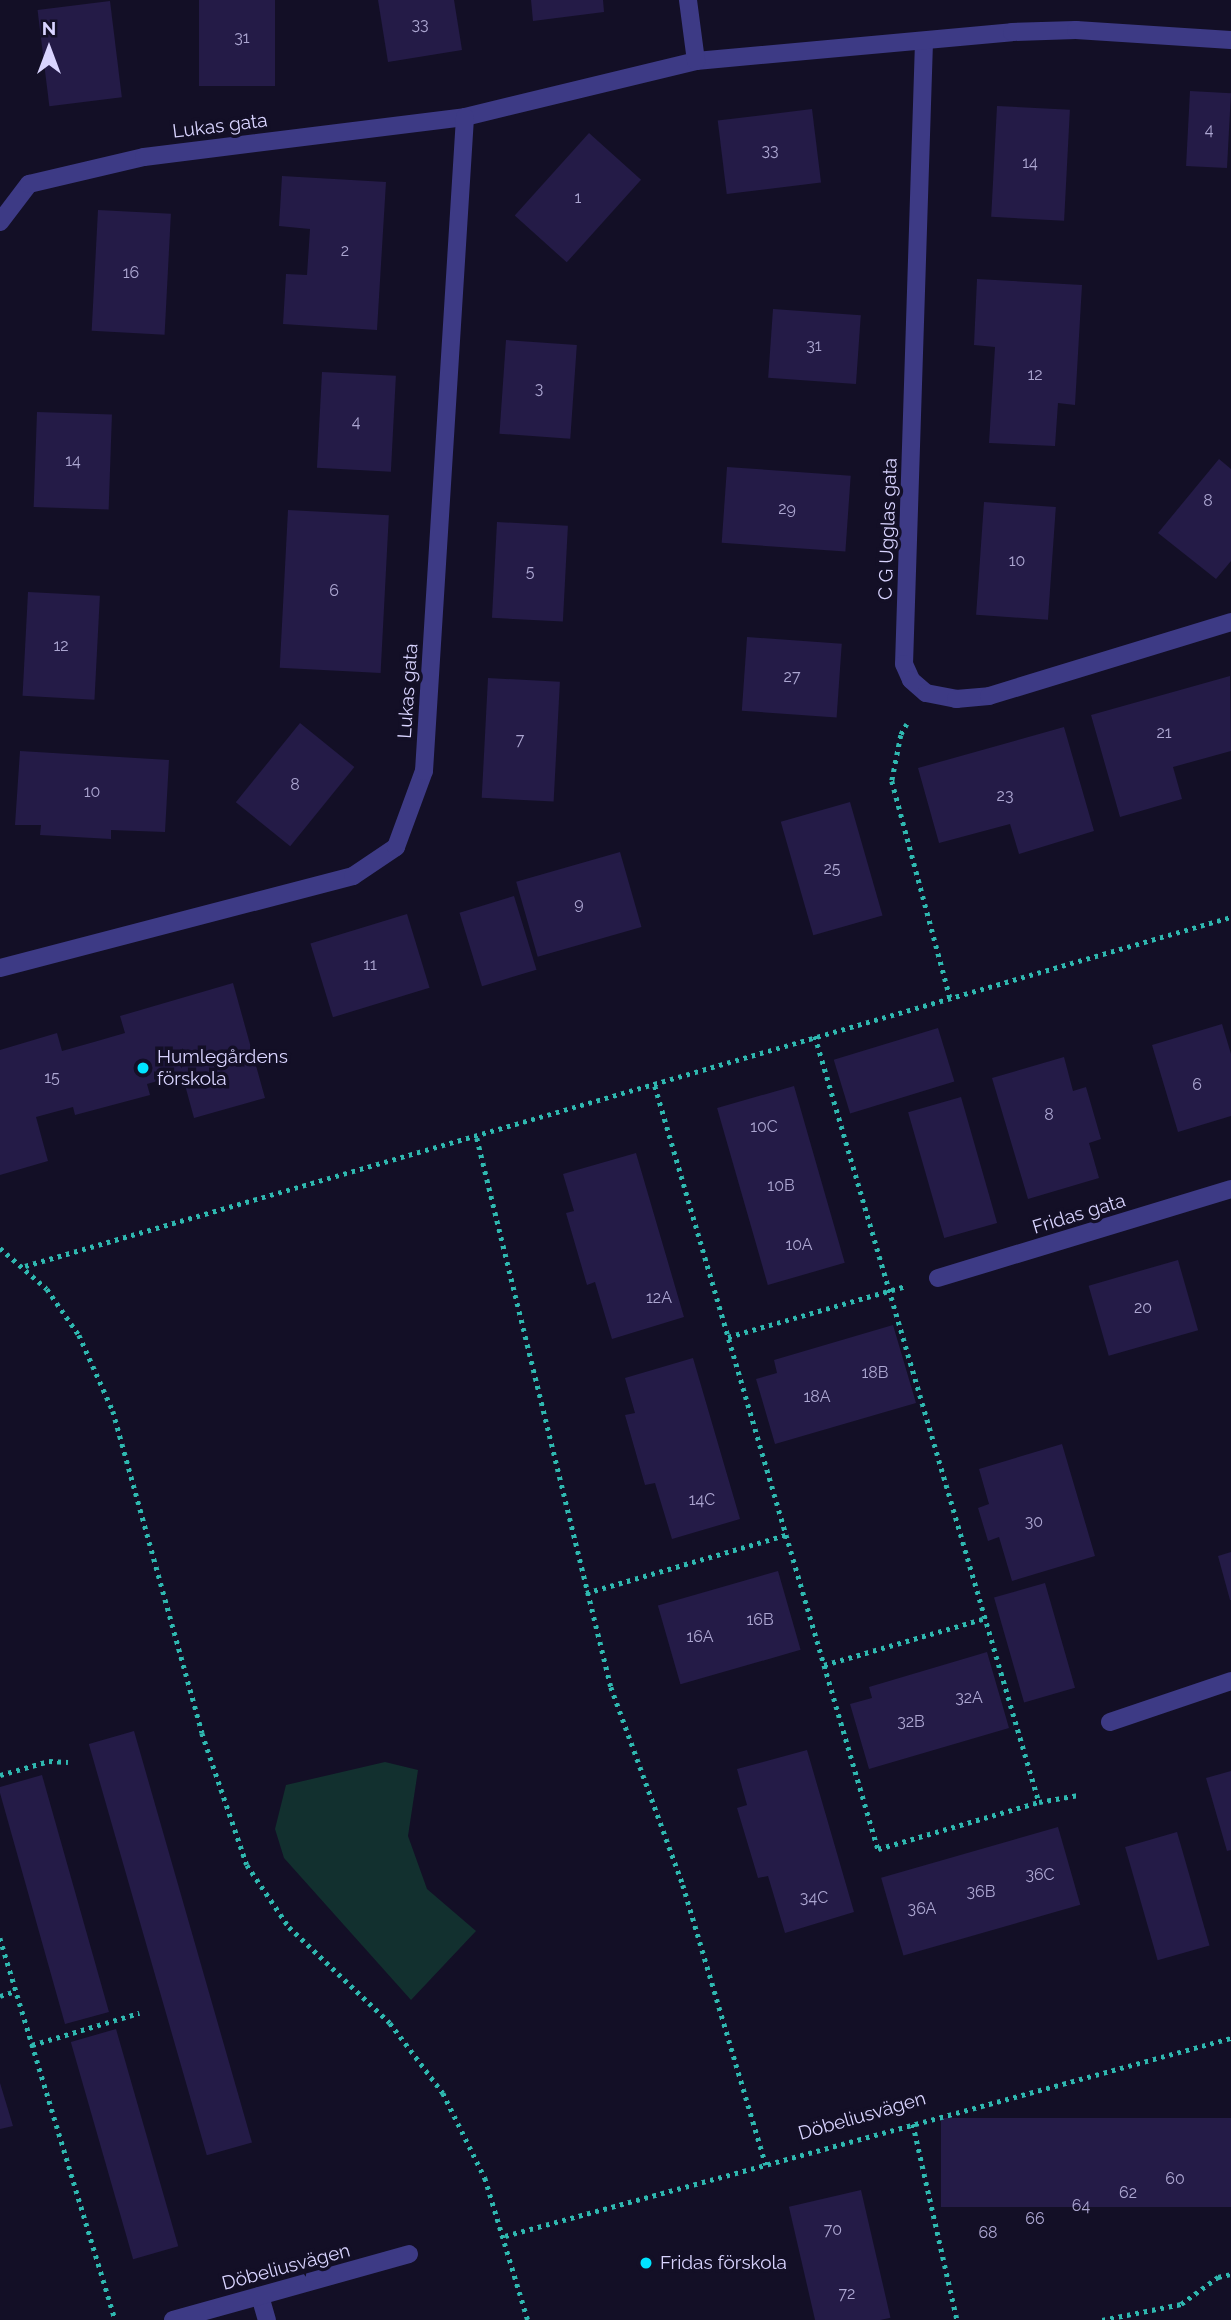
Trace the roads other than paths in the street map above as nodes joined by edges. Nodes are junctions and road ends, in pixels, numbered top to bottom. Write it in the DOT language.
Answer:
graph roads {
  1 [pos="688,0"];
  2 [pos="1231,40"];
  3 [pos="925,42"];
  4 [pos="696,61"];
  5 [pos="465,117"];
  6 [pos="0,222"];
  7 [pos="1231,622"];
  8 [pos="0,968"];
  9 [pos="1231,1189"];
  10 [pos="938,1278"];
  11 [pos="1231,1681"];
  12 [pos="1110,1722"];
  13 [pos="409,2254"];
  14 [pos="260,2296"];
  15 [pos="173,2320"];
  16 [pos="267,2320"];
  1 -- 4 [label="street"];
  2 -- 3 [label="street"];
  3 -- 4 [label="street"];
  3 -- 7 [label="street, C G Ugglas gata"];
  4 -- 5 [label="street, Lukas gata"];
  5 -- 6 [label="street, Lukas gata"];
  5 -- 8 [label="street, Lukas gata"];
  9 -- 10 [label="street, Fridas gata"];
  11 -- 12 [label="street"];
  13 -- 14 [label="street, Döbeliusvägen"];
  14 -- 15 [label="street, Döbeliusvägen"];
  14 -- 16 [label="street"];
}
